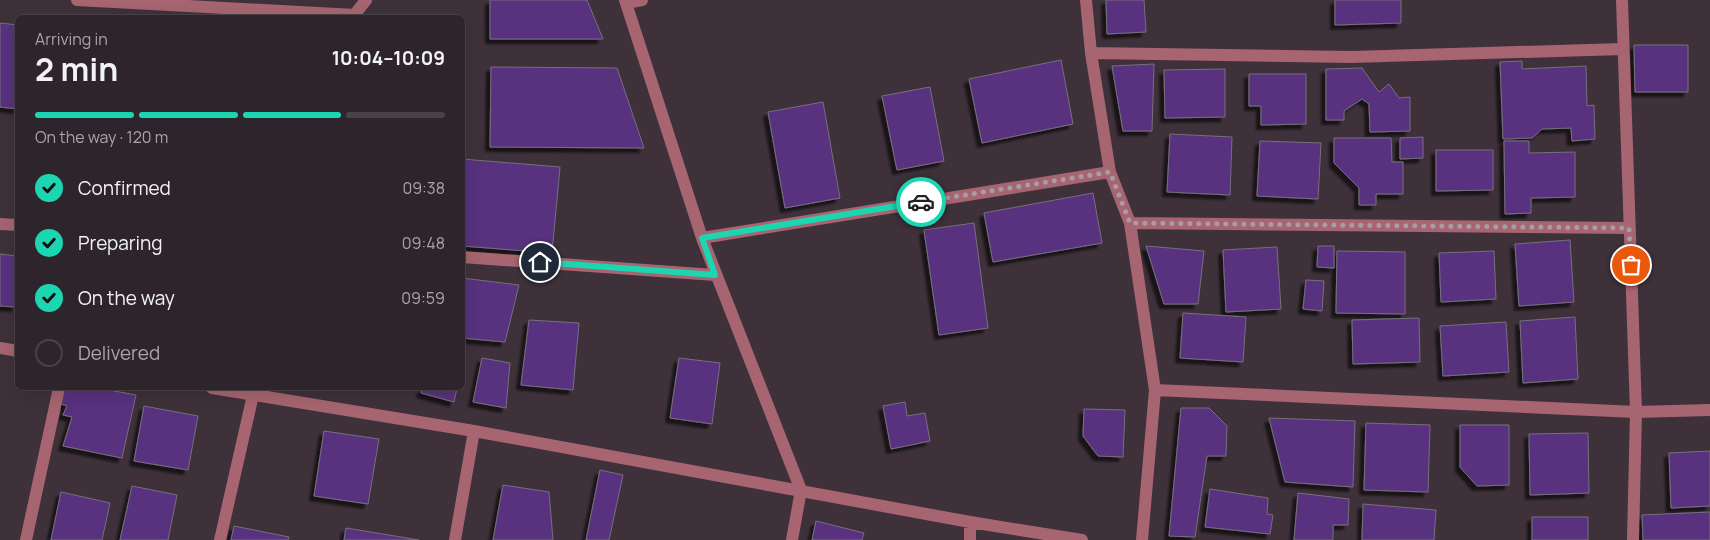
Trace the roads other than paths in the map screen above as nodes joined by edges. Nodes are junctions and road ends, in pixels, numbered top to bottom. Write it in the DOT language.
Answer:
graph roads {
  1 [pos="77,0"];
  2 [pos="366,0"];
  3 [pos="642,0"];
  4 [pos="1086,0"];
  5 [pos="1622,0"];
  6 [pos="626,1"];
  7 [pos="336,15"];
  8 [pos="354,15"];
  9 [pos="1623,49"];
  10 [pos="1091,53"];
  11 [pos="1110,172"];
  12 [pos="1130,223"];
  13 [pos="0,224"];
  14 [pos="15,225"];
  15 [pos="1629,228"];
  16 [pos="702,238"];
  17 [pos="465,257"];
  18 [pos="715,275"];
  19 [pos="0,348"];
  20 [pos="15,350"];
  21 [pos="59,390"];
  22 [pos="224,390"];
  23 [pos="1155,390"];
  24 [pos="253,395"];
  25 [pos="1710,410"];
  26 [pos="1636,412"];
  27 [pos="474,431"];
  28 [pos="801,490"];
  29 [pos="970,522"];
  30 [pos="26,540"];
  31 [pos="220,540"];
  32 [pos="455,540"];
  33 [pos="792,540"];
  34 [pos="970,540"];
  35 [pos="1082,540"];
  36 [pos="1142,540"];
  37 [pos="1633,540"];
  1 -- 7 [label="street"];
  2 -- 8 [label="street"];
  3 -- 6 [label="street"];
  4 -- 10 [label="street"];
  5 -- 9 [label="street"];
  6 -- 16 [label="street"];
  9 -- 10 [label="street"];
  9 -- 15 [label="street"];
  10 -- 11 [label="street"];
  11 -- 12 [label="street"];
  11 -- 16 [label="street"];
  12 -- 15 [label="street"];
  12 -- 23 [label="street"];
  13 -- 14 [label="street"];
  15 -- 26 [label="street"];
  16 -- 18 [label="street"];
  17 -- 18 [label="street"];
  18 -- 28 [label="street"];
  19 -- 20 [label="street"];
  21 -- 30 [label="street"];
  22 -- 24 [label="street"];
  23 -- 26 [label="street"];
  23 -- 36 [label="street"];
  24 -- 27 [label="street"];
  24 -- 31 [label="street"];
  25 -- 26 [label="street"];
  26 -- 37 [label="street"];
  27 -- 28 [label="street"];
  27 -- 32 [label="street"];
  28 -- 29 [label="street"];
  28 -- 33 [label="street"];
  29 -- 34 [label="street"];
  29 -- 35 [label="street"];
}
